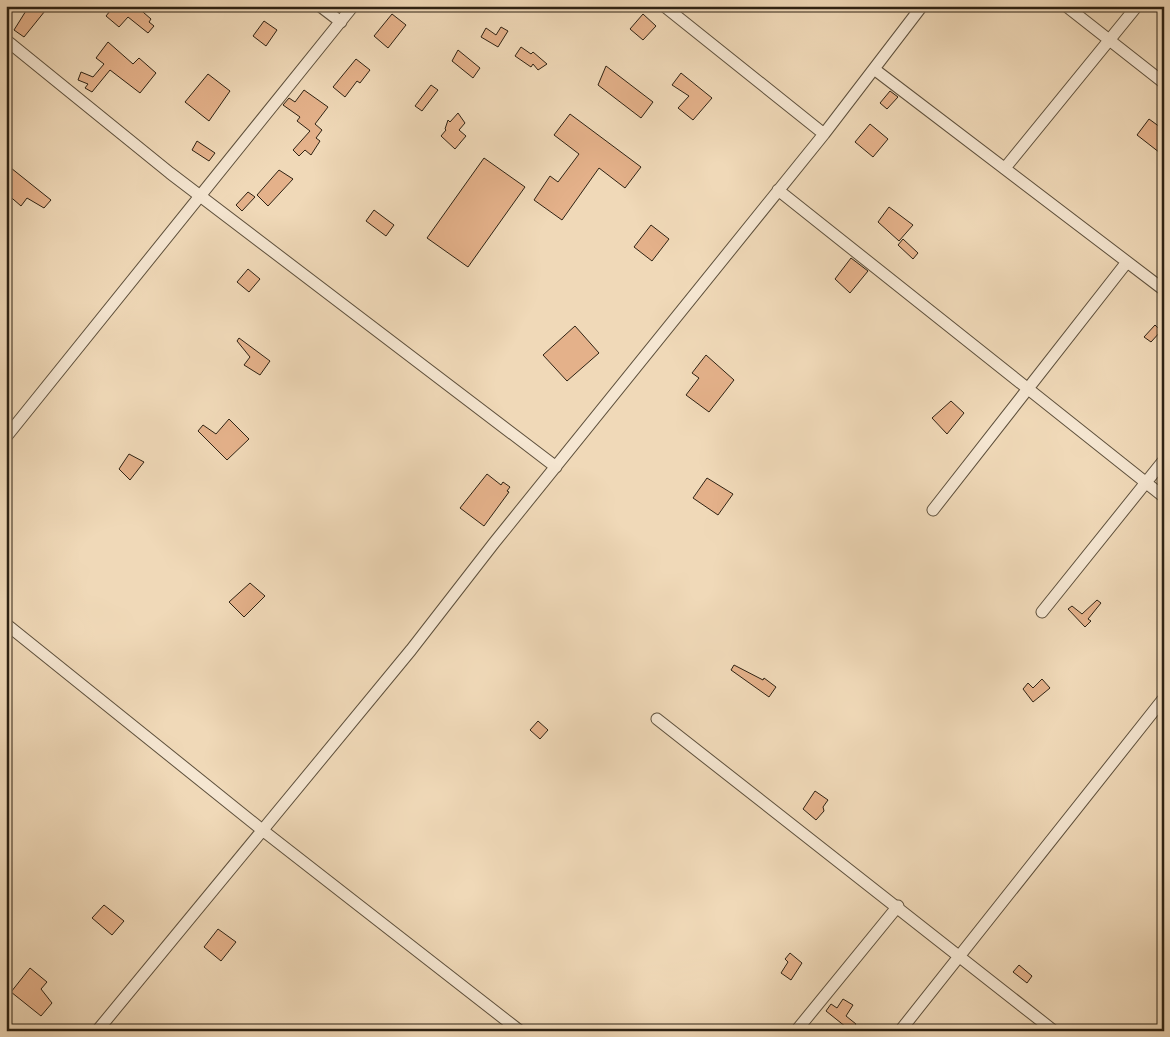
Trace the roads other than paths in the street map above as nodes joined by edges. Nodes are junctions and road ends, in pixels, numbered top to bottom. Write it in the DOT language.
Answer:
graph roads {
  1 [pos="320,6"];
  2 [pos="353,6"];
  3 [pos="664,6"];
  4 [pos="922,6"];
  5 [pos="1066,6"];
  6 [pos="1137,6"];
  7 [pos="341,22"];
  8 [pos="6,40"];
  9 [pos="1110,40"];
  10 [pos="874,69"];
  11 [pos="1164,83"];
  12 [pos="824,134"];
  13 [pos="1005,168"];
  14 [pos="778,190"];
  15 [pos="200,196"];
  16 [pos="1127,262"];
  17 [pos="1164,290"];
  18 [pos="1027,388"];
  19 [pos="6,437"];
  20 [pos="1164,460"];
  21 [pos="556,467"];
  22 [pos="1146,482"];
  23 [pos="1164,497"];
  24 [pos="933,510"];
  25 [pos="1042,612"];
  26 [pos="6,624"];
  27 [pos="1164,698"];
  28 [pos="657,719"];
  29 [pos="261,829"];
  30 [pos="898,906"];
  31 [pos="960,957"];
  32 [pos="513,1029"];
  33 [pos="97,1031"];
  34 [pos="796,1031"];
  35 [pos="900,1031"];
  36 [pos="1054,1031"];
  1 -- 7 [label="street"];
  2 -- 7 [label="street"];
  3 -- 12 [label="street"];
  4 -- 10 [label="street"];
  5 -- 9 [label="street"];
  6 -- 9 [label="street"];
  7 -- 15 [label="street"];
  8 -- 15 [label="street"];
  9 -- 11 [label="street"];
  9 -- 13 [label="street"];
  10 -- 12 [label="street"];
  10 -- 13 [label="street"];
  12 -- 14 [label="street"];
  13 -- 16 [label="street"];
  14 -- 18 [label="street"];
  14 -- 21 [label="street"];
  15 -- 19 [label="street"];
  15 -- 21 [label="street"];
  16 -- 17 [label="street"];
  16 -- 18 [label="street"];
  18 -- 22 [label="street"];
  18 -- 24 [label="street"];
  20 -- 22 [label="street"];
  21 -- 29 [label="street"];
  22 -- 23 [label="street"];
  22 -- 25 [label="street"];
  26 -- 29 [label="street"];
  27 -- 31 [label="street"];
  28 -- 30 [label="street"];
  29 -- 32 [label="street"];
  29 -- 33 [label="street"];
  30 -- 31 [label="street"];
  30 -- 34 [label="street"];
  31 -- 35 [label="street"];
  31 -- 36 [label="street"];
}
